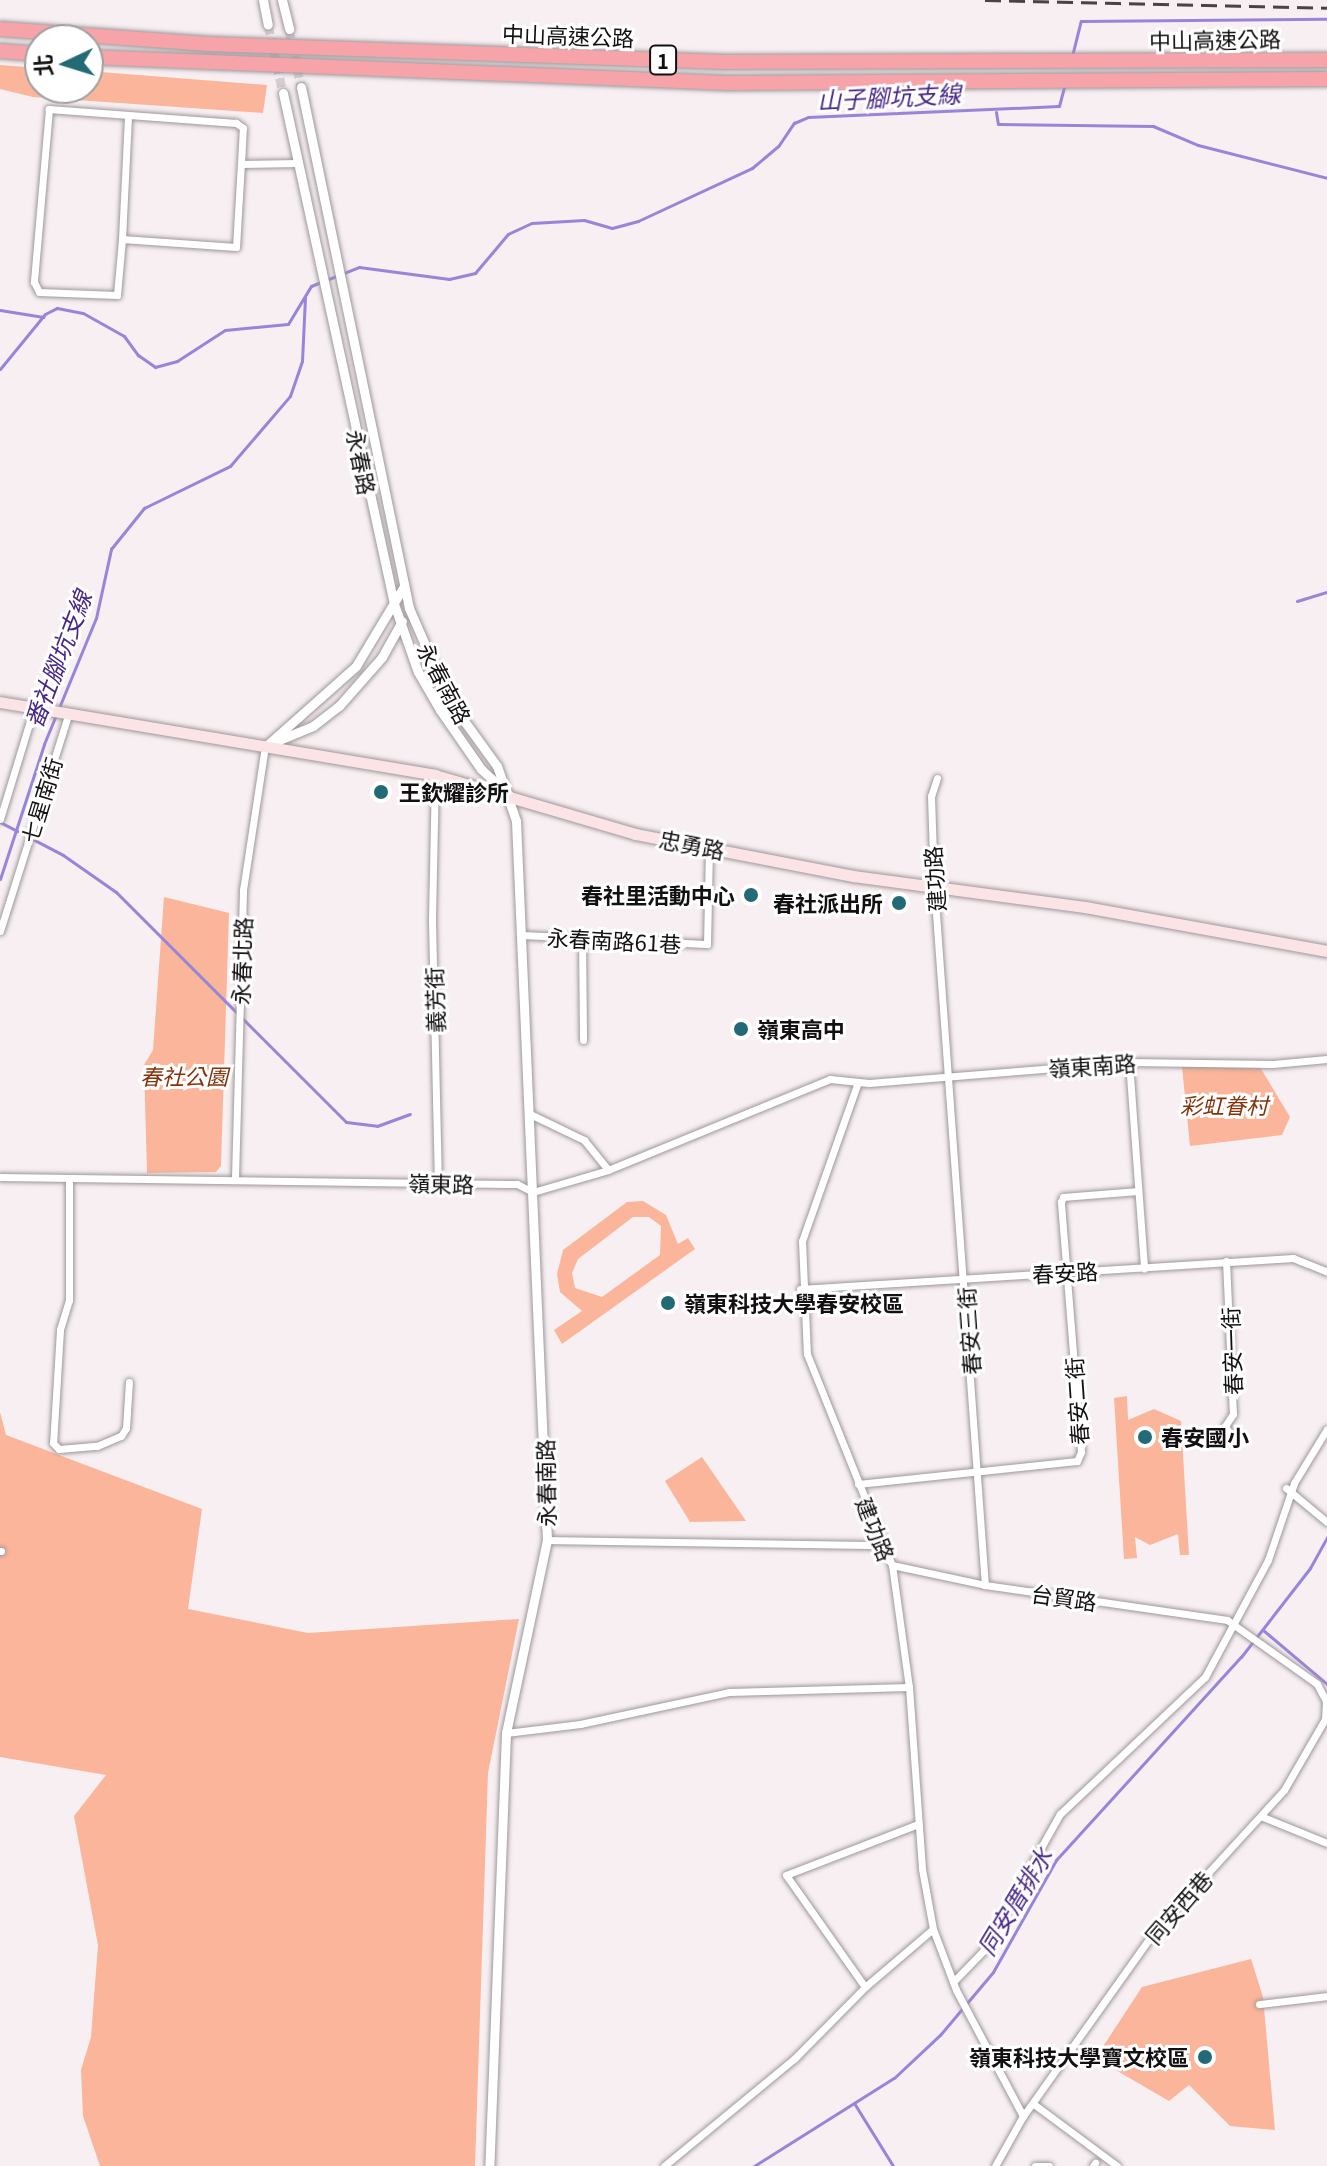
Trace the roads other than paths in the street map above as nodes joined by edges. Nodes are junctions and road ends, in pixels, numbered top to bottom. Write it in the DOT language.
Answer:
graph roads {
  1 [pos="263,0"];
  2 [pos="282,0"];
  3 [pos="268,25"];
  4 [pos="0,29"];
  5 [pos="289,29"];
  6 [pos="0,51"];
  7 [pos="24,53"];
  8 [pos="104,58"];
  9 [pos="1327,60"];
  10 [pos="1327,79"];
  11 [pos="301,87"];
  12 [pos="283,93"];
  13 [pos="128,116"];
  14 [pos="299,163"];
  15 [pos="241,164"];
  16 [pos="122,239"];
  17 [pos="404,586"];
  18 [pos="394,604"];
  19 [pos="409,608"];
  20 [pos="401,624"];
  21 [pos="0,702"];
  22 [pos="39,708"];
  23 [pos="65,714"];
  24 [pos="266,746"];
  25 [pos="435,775"];
  26 [pos="937,778"];
  27 [pos="511,797"];
  28 [pos="0,819"];
  29 [pos="709,848"];
  30 [pos="934,886"];
  31 [pos="0,931"];
  32 [pos="521,935"];
  33 [pos="582,938"];
  34 [pos="1327,951"];
  35 [pos="583,1040"];
  36 [pos="1327,1059"];
  37 [pos="1129,1062"];
  38 [pos="951,1076"];
  39 [pos="858,1082"];
  40 [pos="532,1115"];
  41 [pos="608,1170"];
  42 [pos="0,1177"];
  43 [pos="235,1178"];
  44 [pos="69,1179"];
  45 [pos="438,1183"];
  46 [pos="1138,1191"];
  47 [pos="533,1192"];
  48 [pos="1226,1261"];
  49 [pos="1144,1268"];
  50 [pos="1067,1272"];
  51 [pos="1327,1272"];
  52 [pos="965,1279"];
  53 [pos="800,1289"];
  54 [pos="129,1382"];
  55 [pos="1327,1429"];
  56 [pos="1232,1437"];
  57 [pos="978,1471"];
  58 [pos="858,1484"];
  59 [pos="1288,1491"];
  60 [pos="1327,1522"];
  61 [pos="547,1540"];
  62 [pos="882,1545"];
  63 [pos="892,1565"];
  64 [pos="985,1585"];
  65 [pos="1236,1626"];
  66 [pos="909,1687"];
  67 [pos="1326,1701"];
  68 [pos="506,1733"];
  69 [pos="1263,1817"];
  70 [pos="918,1824"];
  71 [pos="1327,1843"];
  72 [pos="933,1929"];
  73 [pos="954,1986"];
  74 [pos="865,1987"];
  75 [pos="1327,1996"];
  76 [pos="1259,2004"];
  77 [pos="1035,2105"];
  78 [pos="1023,2116"];
  79 [pos="489,2166"];
  80 [pos="664,2166"];
  81 [pos="995,2166"];
  82 [pos="1035,2166"];
  83 [pos="1049,2166"];
  84 [pos="1117,2166"];
  1 -- 3 [label="street"];
  2 -- 5 [label="street"];
  4 -- 9 [label="highway, 中山高速公路 / 1"];
  6 -- 7 [label="highway"];
  8 -- 10 [label="highway, 中山高速公路 / 1"];
  11 -- 17 [label="street, 永春路"];
  12 -- 14 [label="street"];
  13 -- 15 [label="street"];
  13 -- 16 [label="street"];
  13 -- 16 [label="street"];
  14 -- 15 [label="street"];
  14 -- 18 [label="street, 永春路"];
  15 -- 16 [label="street"];
  17 -- 18 [label="street"];
  17 -- 19 [label="street, 永春路"];
  18 -- 20 [label="street, 永春路"];
  18 -- 24 [label="street"];
  19 -- 20 [label="street"];
  19 -- 27 [label="street, 永春南路"];
  20 -- 24 [label="street"];
  20 -- 27 [label="street, 永春南路"];
  21 -- 22 [label="main road"];
  22 -- 23 [label="main road, 忠勇路"];
  22 -- 28 [label="street"];
  23 -- 24 [label="main road, 忠勇路"];
  23 -- 31 [label="street, 七星南街"];
  24 -- 25 [label="main road, 忠勇路"];
  24 -- 43 [label="street, 永春北路"];
  25 -- 27 [label="main road, 忠勇路"];
  25 -- 45 [label="street, 義芳街"];
  26 -- 30 [label="street, 建功路"];
  27 -- 29 [label="main road, 忠勇路"];
  27 -- 32 [label="street, 永春南路"];
  29 -- 30 [label="main road, 忠勇路"];
  29 -- 33 [label="street, 永春南路61巷"];
  30 -- 34 [label="main road, 忠勇路"];
  30 -- 38 [label="street, 建功路"];
  32 -- 33 [label="street, 永春南路61巷"];
  32 -- 40 [label="street, 永春南路"];
  33 -- 35 [label="street"];
  36 -- 37 [label="street, 嶺東南路"];
  37 -- 38 [label="street, 嶺東南路"];
  37 -- 46 [label="street"];
  38 -- 39 [label="street, 嶺東南路"];
  38 -- 52 [label="street, 春安三街"];
  39 -- 41 [label="street, 嶺東路"];
  39 -- 53 [label="street, 建功路"];
  40 -- 41 [label="street"];
  40 -- 47 [label="street, 永春南路"];
  41 -- 47 [label="street, 嶺東路"];
  42 -- 44 [label="street, 嶺東路"];
  43 -- 44 [label="street, 嶺東路"];
  43 -- 45 [label="street, 嶺東路"];
  44 -- 54 [label="street"];
  45 -- 47 [label="street, 嶺東路"];
  46 -- 49 [label="street"];
  46 -- 50 [label="street, 春安二街"];
  47 -- 61 [label="street, 永春南路"];
  48 -- 49 [label="street, 春安路"];
  48 -- 51 [label="street, 春安路"];
  48 -- 56 [label="street, 春安一街"];
  49 -- 50 [label="street, 春安路"];
  50 -- 52 [label="street, 春安路"];
  50 -- 57 [label="street, 春安二街"];
  52 -- 53 [label="street, 春安路"];
  52 -- 57 [label="street, 春安三街"];
  53 -- 58 [label="street, 建功路"];
  55 -- 59 [label="street"];
  57 -- 58 [label="street, 春安二街"];
  57 -- 64 [label="street, 春安三街"];
  58 -- 62 [label="street, 建功路"];
  59 -- 60 [label="street"];
  59 -- 65 [label="street"];
  61 -- 62 [label="street"];
  61 -- 68 [label="street, 永春南路"];
  62 -- 63 [label="street, 建功路"];
  63 -- 64 [label="street, 台貿路"];
  63 -- 66 [label="street, 建功路"];
  64 -- 65 [label="street, 台貿路"];
  65 -- 67 [label="street"];
  65 -- 73 [label="street"];
  66 -- 68 [label="street"];
  66 -- 70 [label="street, 建功路"];
  67 -- 69 [label="street, 同安西巷"];
  68 -- 79 [label="street, 永春南路"];
  69 -- 71 [label="street"];
  69 -- 77 [label="street, 同安西巷"];
  70 -- 72 [label="street, 建功路"];
  70 -- 74 [label="street"];
  72 -- 73 [label="street, 建功路"];
  72 -- 74 [label="street"];
  73 -- 78 [label="street, 建功路"];
  74 -- 80 [label="street"];
  75 -- 76 [label="street"];
  77 -- 78 [label="street, 同安西巷"];
  77 -- 84 [label="street"];
  78 -- 81 [label="street, 同安西巷"];
  82 -- 83 [label="street"];
}
